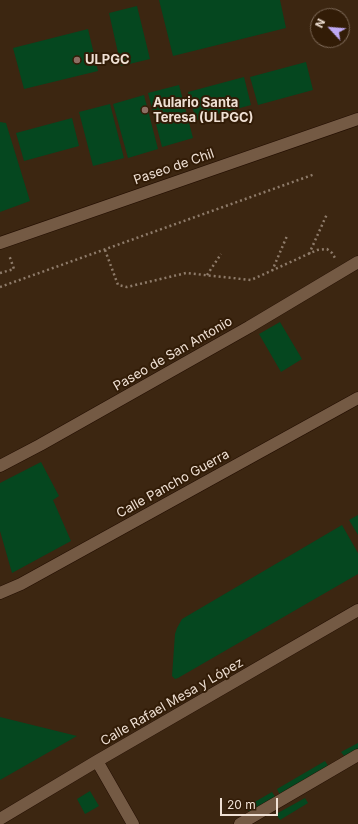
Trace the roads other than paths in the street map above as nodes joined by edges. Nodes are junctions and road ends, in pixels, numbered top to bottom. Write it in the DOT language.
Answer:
graph roads {
  1 [pos="358,119"];
  2 [pos="0,242"];
  3 [pos="358,262"];
  4 [pos="358,398"];
  5 [pos="0,466"];
  6 [pos="0,593"];
  7 [pos="358,610"];
  8 [pos="358,755"];
  9 [pos="97,761"];
  10 [pos="0,820"];
  11 [pos="133,824"];
  12 [pos="240,824"];
  1 -- 2 [label="street, Paseo de Chil"];
  3 -- 5 [label="street, Paseo de San Antonio"];
  4 -- 6 [label="street, Calle Pancho Guerra"];
  7 -- 9 [label="street, Calle Rafael Mesa y López"];
  8 -- 12 [label="street"];
  9 -- 10 [label="street, Calle Rafael Mesa y López"];
  9 -- 11 [label="street"];
}
